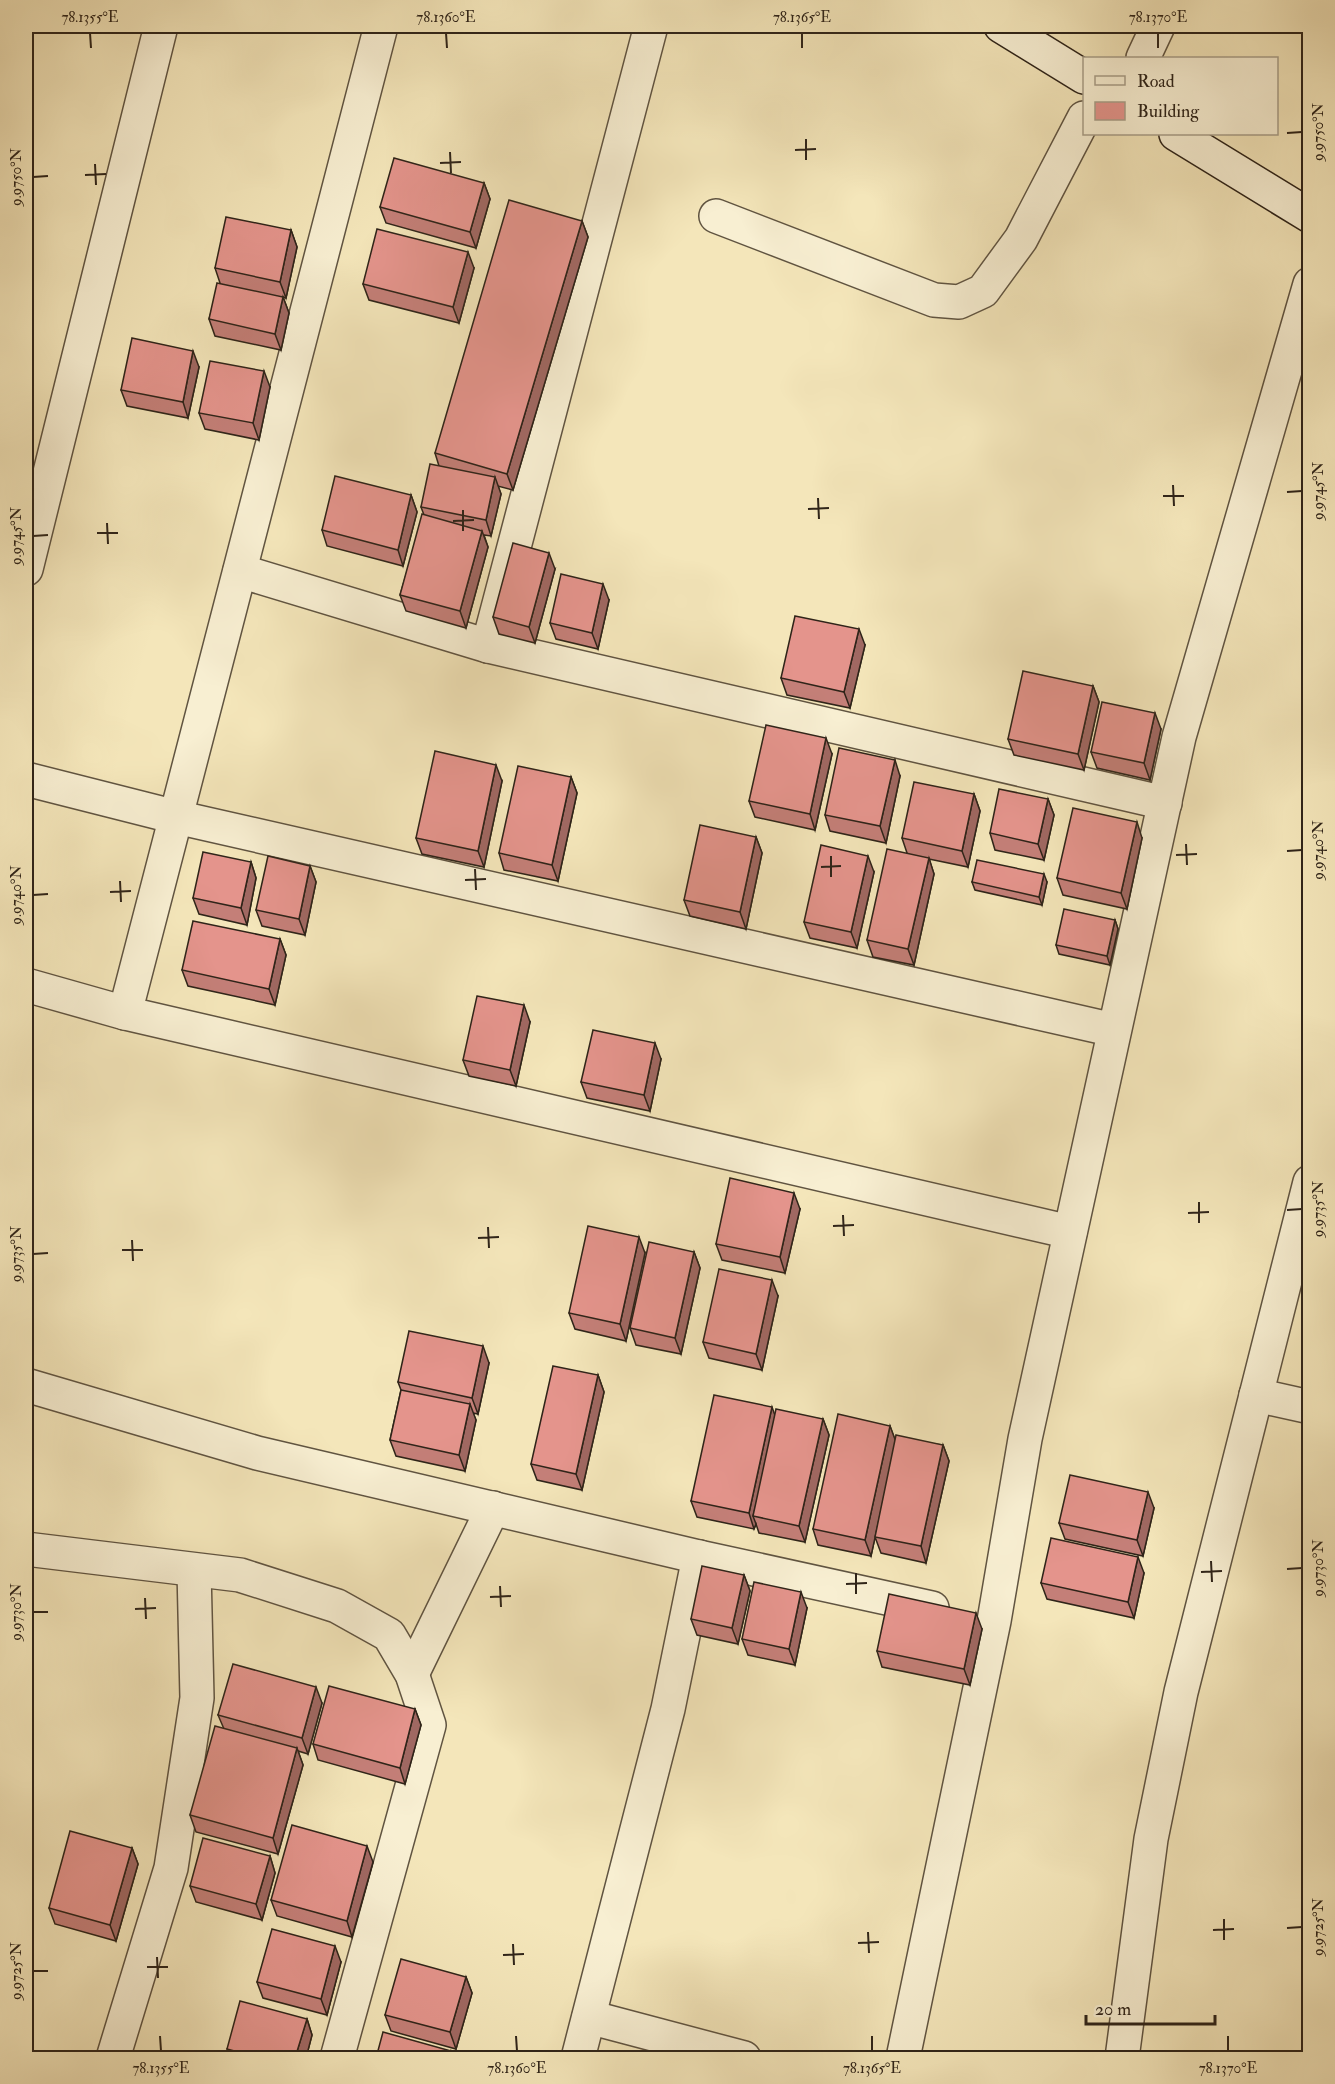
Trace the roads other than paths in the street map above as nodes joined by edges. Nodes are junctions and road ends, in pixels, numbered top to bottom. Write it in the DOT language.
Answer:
graph roads {
  1 [pos="161,26"];
  2 [pos="381,26"];
  3 [pos="651,26"];
  4 [pos="1001,26"];
  5 [pos="1158,26"];
  6 [pos="1143,57"];
  7 [pos="1083,76"];
  8 [pos="1083,120"];
  9 [pos="1178,135"];
  10 [pos="716,216"];
  11 [pos="1310,216"];
  12 [pos="1310,284"];
  13 [pos="26,569"];
  14 [pos="240,571"];
  15 [pos="488,646"];
  16 [pos="26,779"];
  17 [pos="1165,803"];
  18 [pos="176,817"];
  19 [pos="26,985"];
  20 [pos="125,1013"];
  21 [pos="1114,1030"];
  22 [pos="1308,1190"];
  23 [pos="1070,1232"];
  24 [pos="26,1384"];
  25 [pos="1256,1395"];
  26 [pos="1310,1407"];
  27 [pos="493,1508"];
  28 [pos="26,1549"];
  29 [pos="699,1557"];
  30 [pos="194,1570"];
  31 [pos="994,1621"];
  32 [pos="412,1674"];
  33 [pos="589,2017"];
  34 [pos="113,2058"];
  35 [pos="337,2058"];
  36 [pos="578,2058"];
  37 [pos="744,2058"];
  38 [pos="903,2058"];
  39 [pos="1122,2058"];
  1 -- 13 [label="street"];
  2 -- 14 [label="street"];
  3 -- 15 [label="street"];
  4 -- 7 [label="street"];
  5 -- 6 [label="street"];
  8 -- 10 [label="street"];
  9 -- 11 [label="street"];
  12 -- 17 [label="street"];
  14 -- 15 [label="street"];
  14 -- 18 [label="street"];
  15 -- 17 [label="street"];
  16 -- 18 [label="street"];
  17 -- 21 [label="street"];
  18 -- 20 [label="street"];
  18 -- 21 [label="street"];
  19 -- 20 [label="street"];
  20 -- 23 [label="street"];
  21 -- 23 [label="street"];
  22 -- 25 [label="street"];
  23 -- 31 [label="street"];
  24 -- 27 [label="street"];
  25 -- 26 [label="street"];
  25 -- 39 [label="street"];
  27 -- 29 [label="street"];
  27 -- 32 [label="street"];
  28 -- 30 [label="street"];
  29 -- 31 [label="street"];
  29 -- 33 [label="street"];
  30 -- 32 [label="street"];
  30 -- 34 [label="street"];
  31 -- 38 [label="street"];
  32 -- 35 [label="street"];
  33 -- 36 [label="street"];
  33 -- 37 [label="street"];
}
